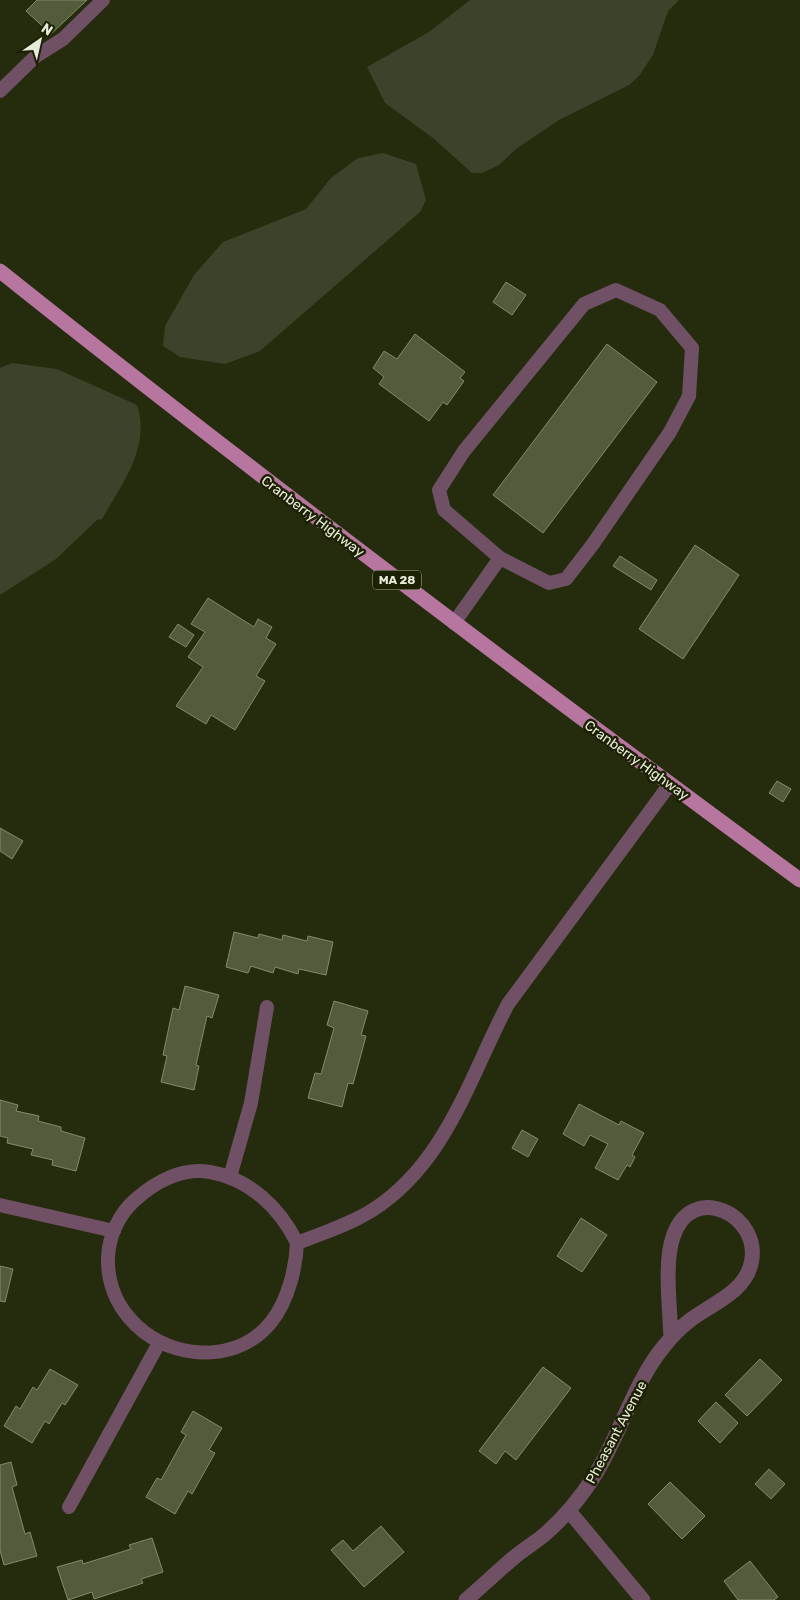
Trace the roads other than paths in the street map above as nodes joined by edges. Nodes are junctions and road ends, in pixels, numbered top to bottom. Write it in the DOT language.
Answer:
graph roads {
  1 [pos="103,0"];
  2 [pos="0,91"];
  3 [pos="0,271"];
  4 [pos="500,558"];
  5 [pos="454,623"];
  6 [pos="670,784"];
  7 [pos="800,880"];
  8 [pos="267,1007"];
  9 [pos="230,1177"];
  10 [pos="0,1205"];
  11 [pos="114,1230"];
  12 [pos="297,1242"];
  13 [pos="670,1338"];
  14 [pos="159,1342"];
  15 [pos="69,1507"];
  16 [pos="569,1511"];
  17 [pos="466,1600"];
  18 [pos="643,1600"];
  1 -- 2 [label="lane"];
  3 -- 5 [label="main road, Cranberry Highway / MA 28"];
  4 -- 4 [label="lane"];
  4 -- 5 [label="lane"];
  5 -- 6 [label="main road, Cranberry Highway / MA 28"];
  6 -- 7 [label="main road, Cranberry Highway / MA 28"];
  6 -- 12 [label="lane"];
  8 -- 9 [label="lane"];
  9 -- 11 [label="lane"];
  9 -- 12 [label="lane"];
  10 -- 11 [label="lane"];
  11 -- 14 [label="lane"];
  12 -- 14 [label="lane"];
  13 -- 13 [label="street, Pheasant Avenue"];
  13 -- 16 [label="street, Pheasant Avenue"];
  14 -- 15 [label="lane"];
  16 -- 17 [label="street, Pheasant Avenue"];
  16 -- 18 [label="street"];
}
